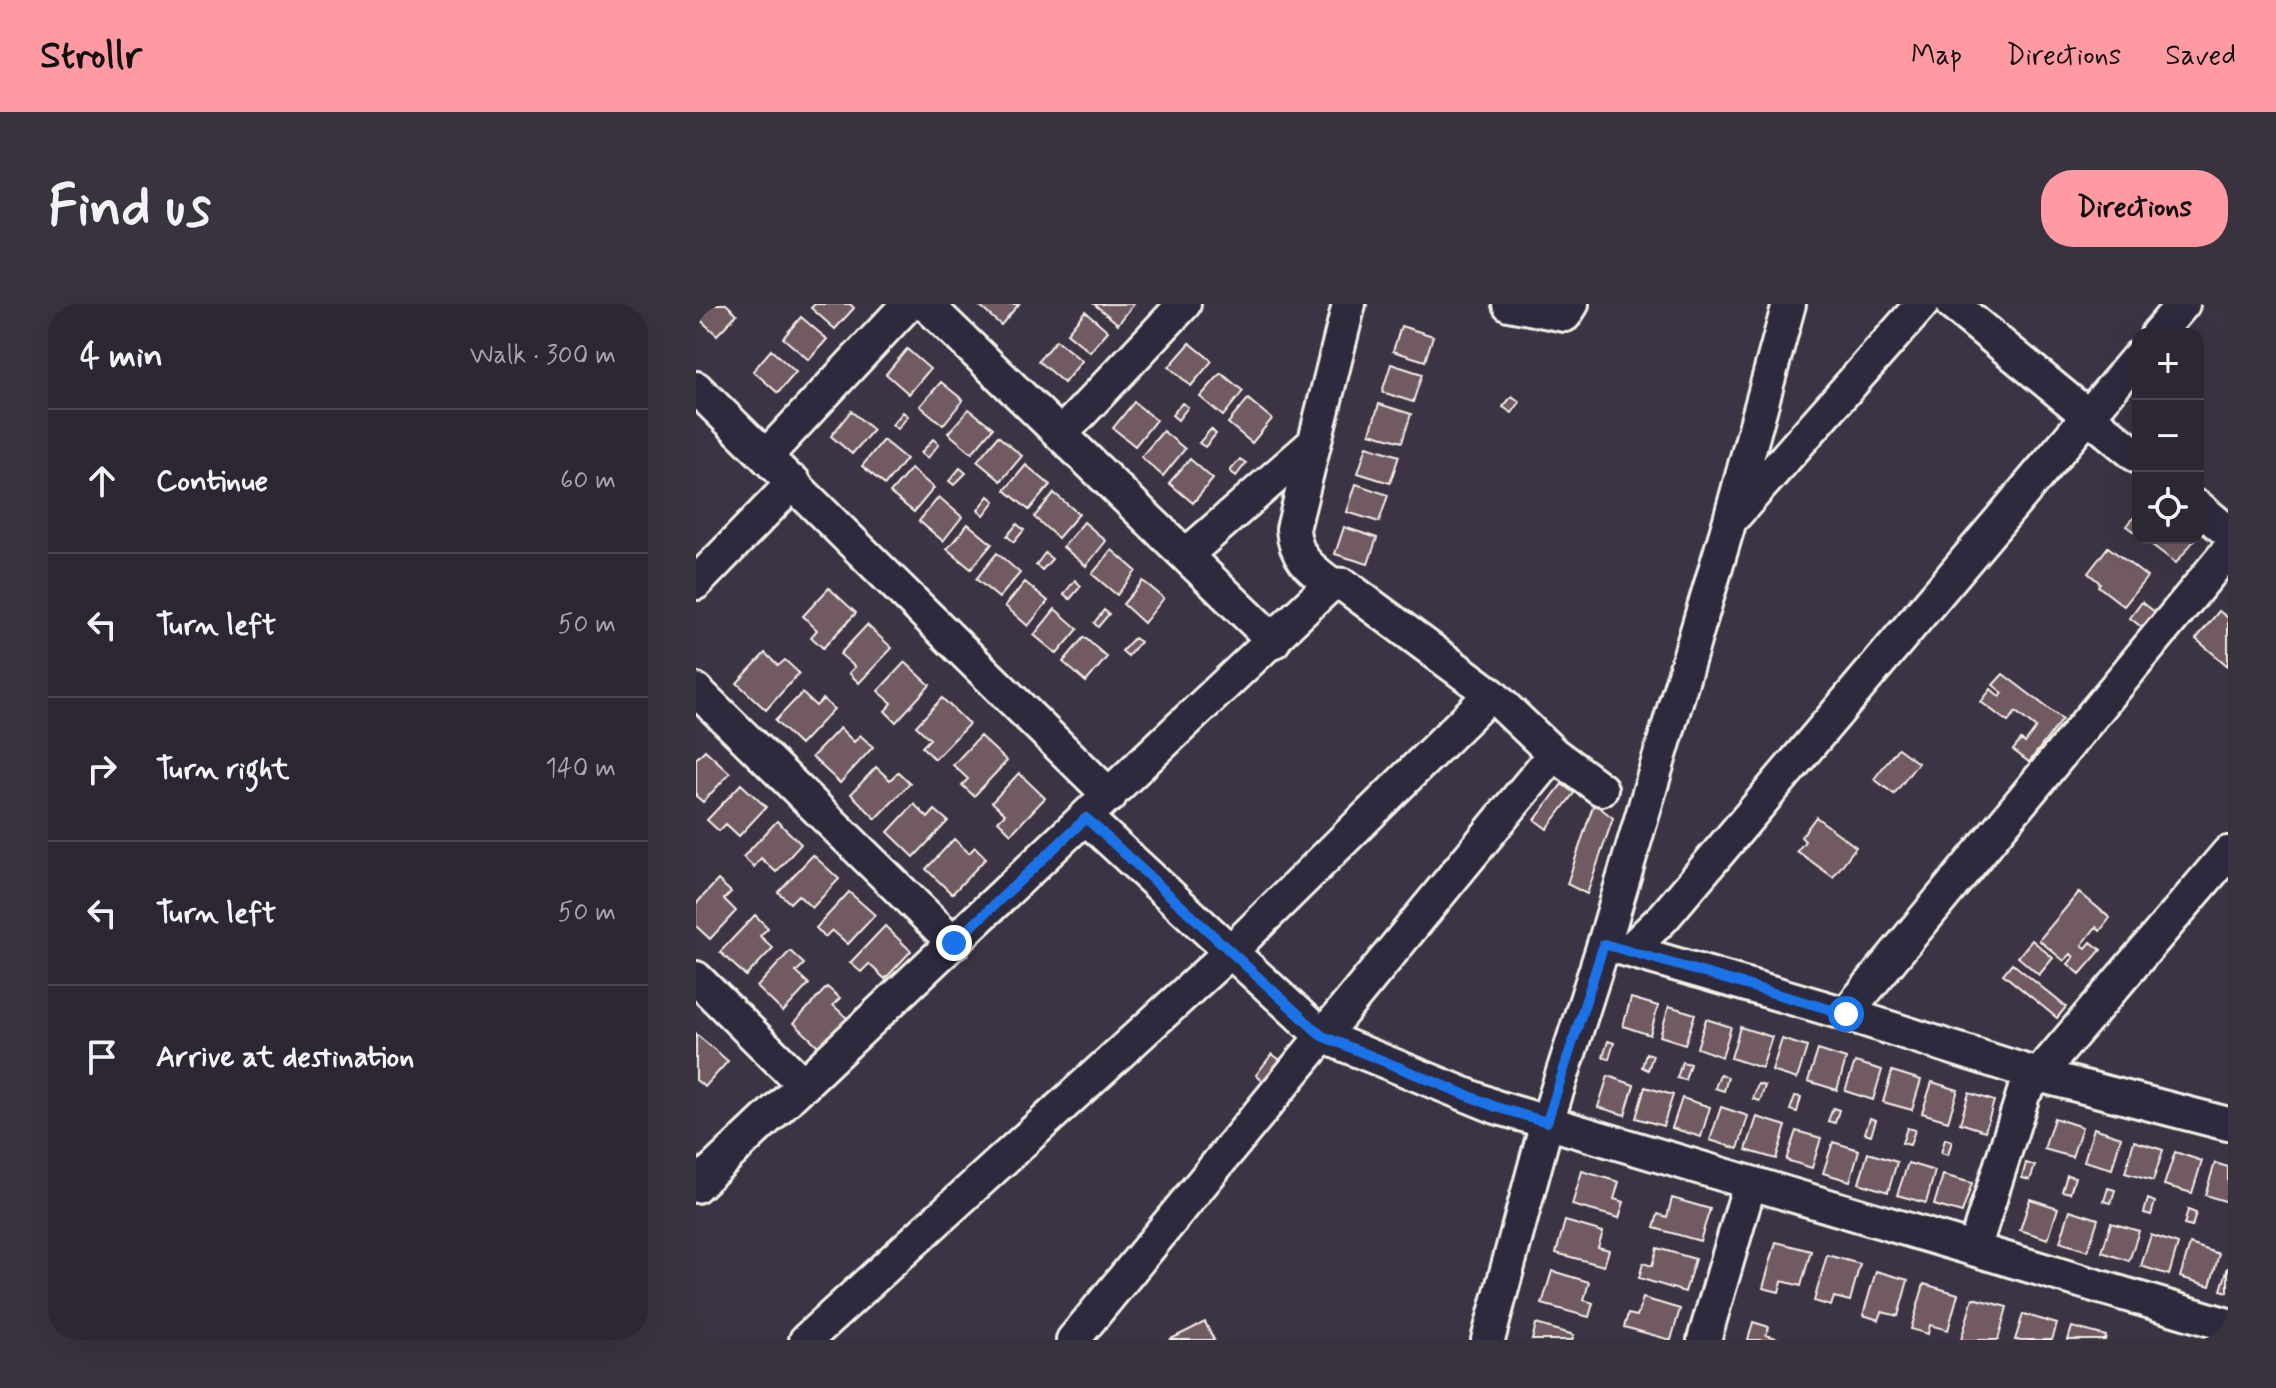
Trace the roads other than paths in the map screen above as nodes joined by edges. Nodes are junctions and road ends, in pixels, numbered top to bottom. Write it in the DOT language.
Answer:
graph roads {
  1 [pos="908,304"];
  2 [pos="926,304"];
  3 [pos="1184,304"];
  4 [pos="1349,304"];
  5 [pos="1509,304"];
  6 [pos="1572,304"];
  7 [pos="1789,304"];
  8 [pos="1922,304"];
  9 [pos="1952,304"];
  10 [pos="2183,304"];
  11 [pos="2162,328"];
  12 [pos="2132,364"];
  13 [pos="696,388"];
  14 [pos="2088,416"];
  15 [pos="1062,433"];
  16 [pos="1314,443"];
  17 [pos="2132,452"];
  18 [pos="767,455"];
  19 [pos="794,482"];
  20 [pos="2204,512"];
  21 [pos="1730,520"];
  22 [pos="2228,532"];
  23 [pos="2228,551"];
  24 [pos="1186,555"];
  25 [pos="696,583"];
  26 [pos="1331,584"];
  27 [pos="1274,641"];
  28 [pos="696,690"];
  29 [pos="1491,694"];
  30 [pos="1554,754"];
  31 [pos="1601,789"];
  32 [pos="1110,796"];
  33 [pos="1086,818"];
  34 [pos="2228,853"];
  35 [pos="954,943"];
  36 [pos="1617,947"];
  37 [pos="1230,952"];
  38 [pos="696,978"];
  39 [pos="1846,1014"];
  40 [pos="1322,1036"];
  41 [pos="2038,1075"];
  42 [pos="804,1085"];
  43 [pos="1547,1122"];
  44 [pos="2228,1124"];
  45 [pos="1750,1183"];
  46 [pos="696,1186"];
  47 [pos="1974,1249"];
  48 [pos="2228,1325"];
  49 [pos="806,1340"];
  50 [pos="1073,1340"];
  51 [pos="1488,1340"];
  52 [pos="1704,1340"];
  1 -- 18 [label="street"];
  2 -- 15 [label="street"];
  3 -- 15 [label="street"];
  4 -- 16 [label="street"];
  5 -- 6 [label="street"];
  7 -- 21 [label="street"];
  8 -- 21 [label="street"];
  9 -- 14 [label="street"];
  10 -- 11 [label="street"];
  12 -- 14 [label="street"];
  13 -- 18 [label="street"];
  14 -- 17 [label="street"];
  14 -- 36 [label="street"];
  15 -- 24 [label="street"];
  16 -- 24 [label="street"];
  16 -- 26 [label="street"];
  18 -- 19 [label="street"];
  19 -- 25 [label="street"];
  19 -- 32 [label="street"];
  20 -- 22 [label="street"];
  21 -- 36 [label="street"];
  23 -- 39 [label="street"];
  24 -- 27 [label="street"];
  26 -- 27 [label="street"];
  26 -- 29 [label="street"];
  27 -- 32 [label="street"];
  28 -- 35 [label="street"];
  29 -- 30 [label="street"];
  29 -- 37 [label="street"];
  30 -- 31 [label="street"];
  30 -- 40 [label="street"];
  32 -- 33 [label="street"];
  33 -- 35 [label="street"];
  33 -- 37 [label="street"];
  34 -- 41 [label="street"];
  35 -- 42 [label="street"];
  36 -- 39 [label="street"];
  36 -- 43 [label="street"];
  37 -- 40 [label="street"];
  37 -- 49 [label="street"];
  38 -- 42 [label="street"];
  39 -- 41 [label="street"];
  40 -- 43 [label="street"];
  40 -- 50 [label="street"];
  41 -- 44 [label="street"];
  41 -- 47 [label="street"];
  42 -- 46 [label="street"];
  43 -- 45 [label="street"];
  43 -- 51 [label="street"];
  45 -- 47 [label="street"];
  45 -- 52 [label="street"];
  47 -- 48 [label="street"];
}
